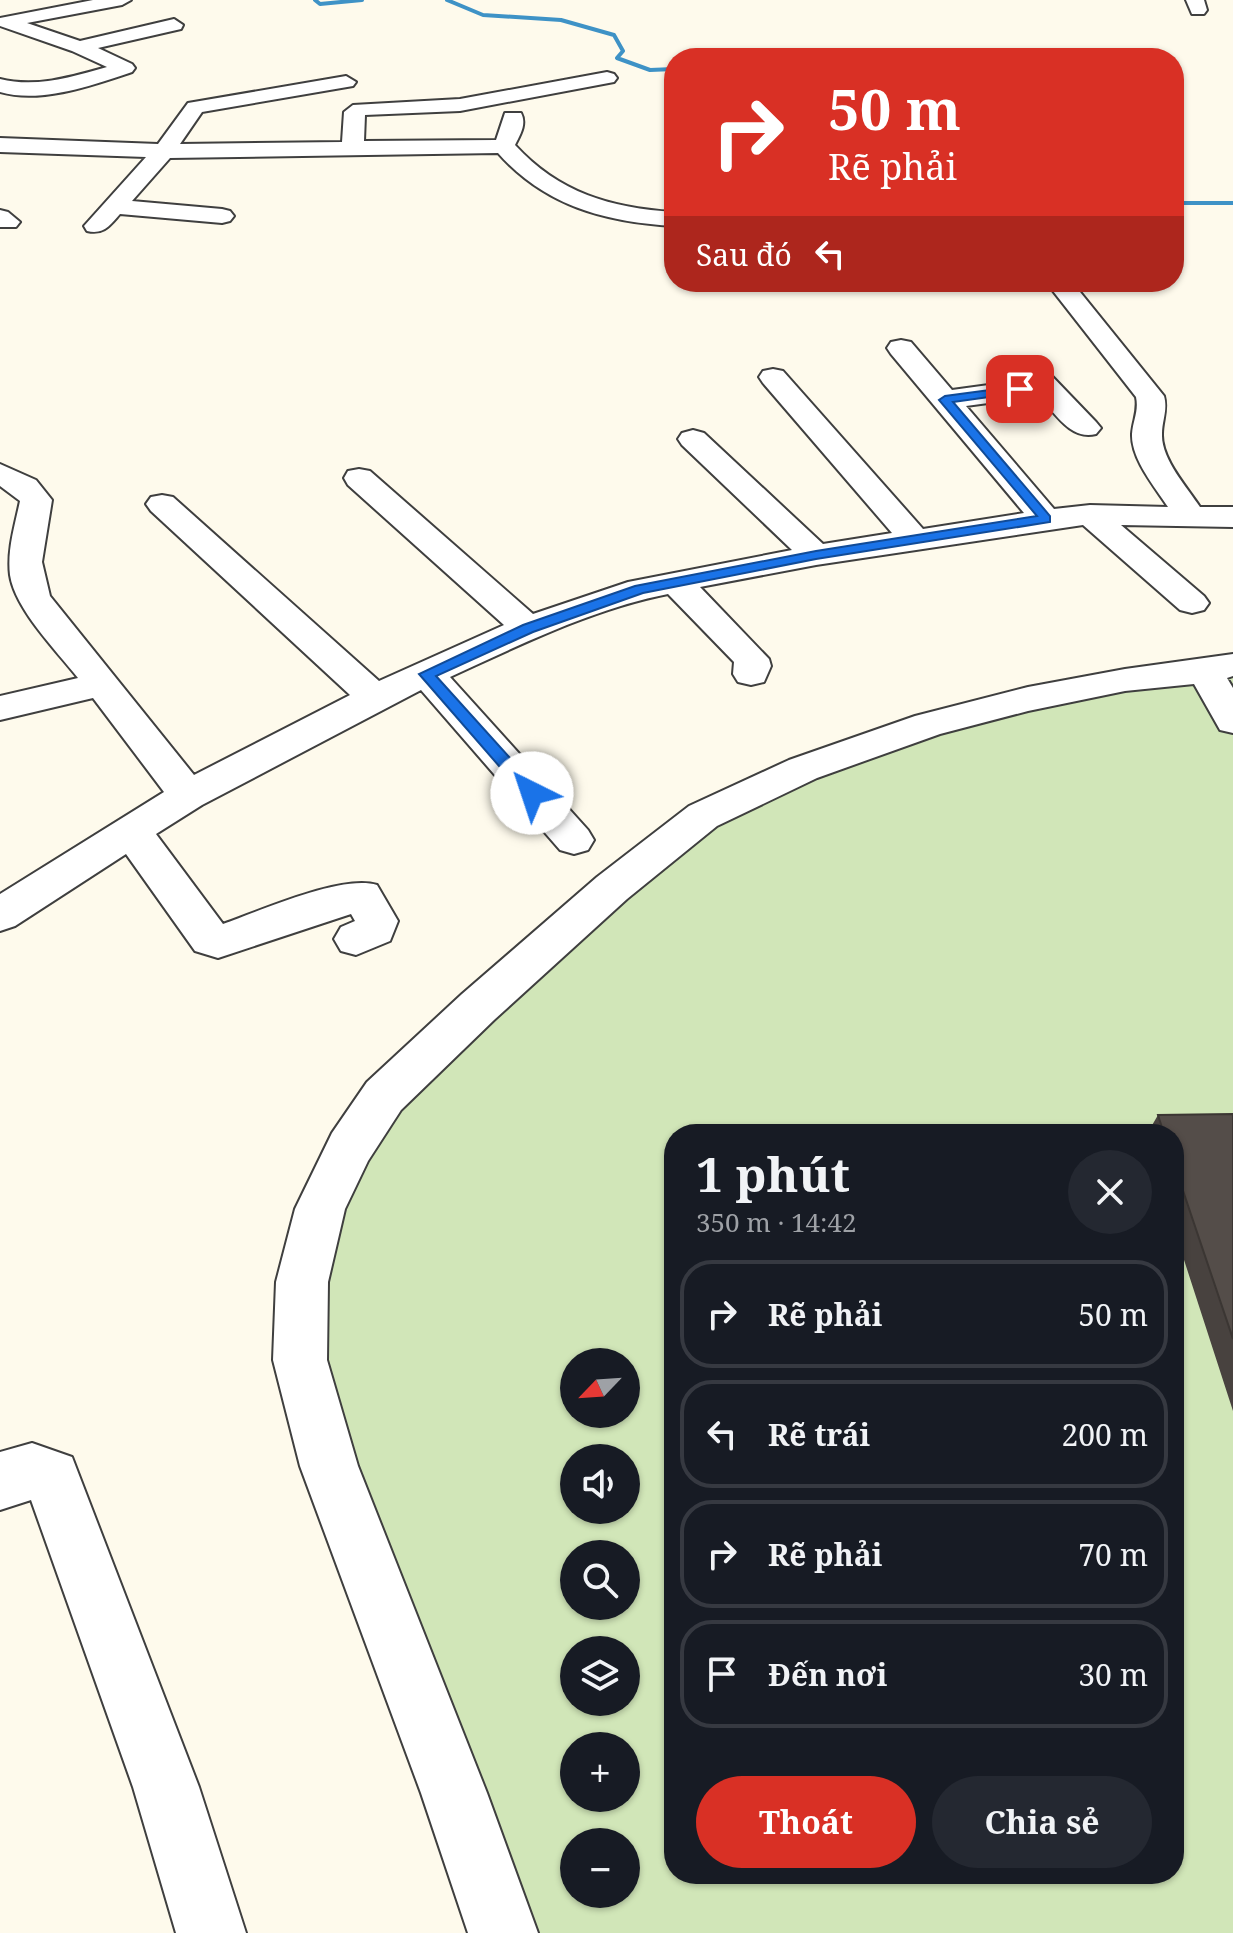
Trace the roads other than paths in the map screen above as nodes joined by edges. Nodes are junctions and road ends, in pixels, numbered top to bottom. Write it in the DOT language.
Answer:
graph roads {
  1 [pos="122,0"];
  2 [pos="5,18"];
  3 [pos="174,25"];
  4 [pos="79,47"];
  5 [pos="607,78"];
  6 [pos="346,82"];
  7 [pos="2,88"];
  8 [pos="501,100"];
  9 [pos="225,102"];
  10 [pos="241,122"];
  11 [pos="0,145"];
  12 [pos="504,146"];
  13 [pos="352,149"];
  14 [pos="164,151"];
  15 [pos="647,194"];
  16 [pos="114,206"];
  17 [pos="593,208"];
  18 [pos="222,216"];
  19 [pos="664,218"];
  20 [pos="96,226"];
  21 [pos="1067,292"];
  22 [pos="901,348"];
  23 [pos="773,377"];
  24 [pos="945,400"];
  25 [pos="1086,428"];
  26 [pos="693,439"];
  27 [pos="0,473"];
  28 [pos="359,478"];
  29 [pos="162,504"];
  30 [pos="1090,515"];
  31 [pos="1191,517"];
  32 [pos="1233,517"];
  33 [pos="1046,519"];
  34 [pos="915,540"];
  35 [pos="816,555"];
  36 [pos="677,583"];
  37 [pos="1192,603"];
  38 [pos="528,628"];
  39 [pos="1219,668"];
  40 [pos="427,674"];
  41 [pos="751,674"];
  42 [pos="102,684"];
  43 [pos="375,697"];
  44 [pos="0,708"];
  45 [pos="1233,721"];
  46 [pos="188,795"];
  47 [pos="131,830"];
  48 [pos="574,840"];
  49 [pos="0,915"];
  50 [pos="356,939"];
  51 [pos="0,1481"];
  52 [pos="211,1933"];
  53 [pos="503,1933"];
  1 -- 2 [label="street"];
  2 -- 4 [label="street"];
  3 -- 4 [label="street"];
  4 -- 7 [label="street"];
  5 -- 8 [label="street"];
  6 -- 9 [label="street"];
  8 -- 12 [label="street"];
  8 -- 13 [label="street"];
  9 -- 10 [label="street"];
  9 -- 14 [label="street"];
  11 -- 14 [label="street"];
  12 -- 13 [label="street"];
  12 -- 17 [label="street"];
  13 -- 14 [label="street"];
  14 -- 16 [label="street"];
  15 -- 17 [label="street"];
  16 -- 18 [label="street"];
  16 -- 20 [label="street"];
  17 -- 19 [label="street"];
  21 -- 31 [label="street"];
  22 -- 24 [label="street"];
  23 -- 34 [label="street"];
  24 -- 25 [label="street"];
  24 -- 33 [label="street"];
  26 -- 35 [label="street"];
  27 -- 42 [label="street"];
  28 -- 38 [label="street"];
  29 -- 43 [label="street"];
  30 -- 31 [label="street"];
  30 -- 33 [label="street"];
  30 -- 37 [label="street"];
  31 -- 32 [label="street"];
  33 -- 34 [label="street"];
  34 -- 35 [label="street"];
  35 -- 36 [label="street"];
  36 -- 38 [label="street"];
  36 -- 41 [label="street"];
  38 -- 40 [label="street"];
  39 -- 45 [label="street"];
  39 -- 53 [label="street"];
  40 -- 43 [label="street"];
  40 -- 48 [label="street"];
  42 -- 44 [label="street"];
  42 -- 46 [label="street"];
  43 -- 46 [label="street"];
  46 -- 47 [label="street"];
  47 -- 49 [label="street"];
  47 -- 50 [label="street"];
  51 -- 52 [label="street"];
}
